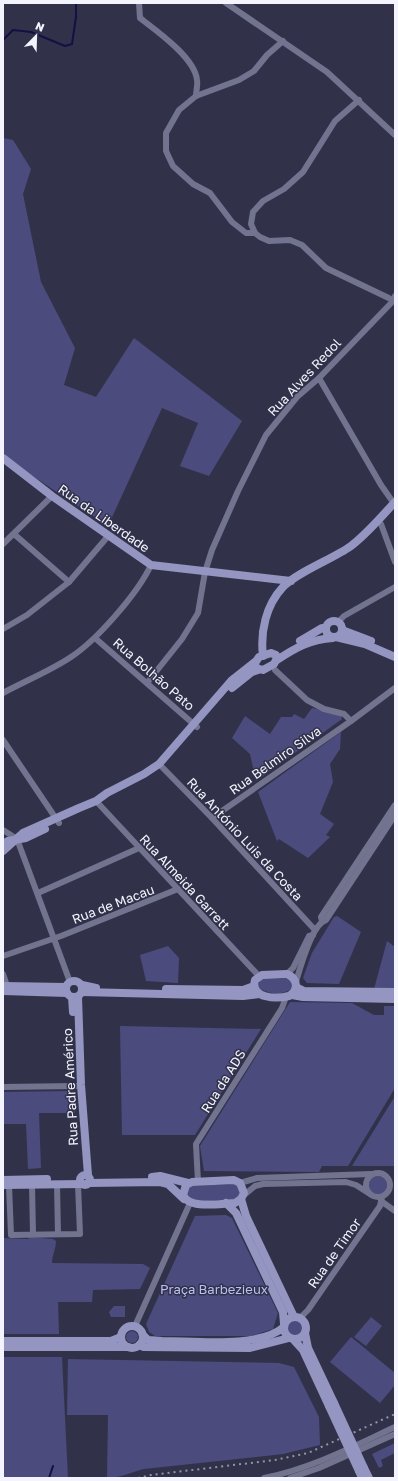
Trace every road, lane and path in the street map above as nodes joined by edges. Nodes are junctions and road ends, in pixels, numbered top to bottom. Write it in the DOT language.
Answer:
graph roads {
  1 [pos="139,3"];
  2 [pos="226,3"];
  3 [pos="283,41"];
  4 [pos="196,96"];
  5 [pos="359,100"];
  6 [pos="395,134"];
  7 [pos="255,233"];
  8 [pos="395,299"];
  9 [pos="319,378"];
  10 [pos="3,458"];
  11 [pos="52,496"];
  12 [pos="394,504"];
  13 [pos="378,521"];
  14 [pos="14,534"];
  15 [pos="109,535"];
  16 [pos="3,544"];
  17 [pos="395,562"];
  18 [pos="151,565"];
  19 [pos="205,572"];
  20 [pos="274,578"];
  21 [pos="291,581"];
  22 [pos="69,582"];
  23 [pos="283,587"];
  24 [pos="395,587"];
  25 [pos="338,622"];
  26 [pos="326,628"];
  27 [pos="3,629"];
  28 [pos="342,630"];
  29 [pos="335,637"];
  30 [pos="95,638"];
  31 [pos="395,652"];
  32 [pos="263,656"];
  33 [pos="395,657"];
  34 [pos="277,658"];
  35 [pos="257,666"];
  36 [pos="275,670"];
  37 [pos="148,683"];
  38 [pos="395,688"];
  39 [pos="3,693"];
  40 [pos="351,721"];
  41 [pos="196,726"];
  42 [pos="3,740"];
  43 [pos="160,766"];
  44 [pos="99,800"];
  45 [pos="395,805"];
  46 [pos="395,815"];
  47 [pos="212,818"];
  48 [pos="57,821"];
  49 [pos="386,824"];
  50 [pos="3,830"];
  51 [pos="17,839"];
  52 [pos="3,844"];
  53 [pos="139,848"];
  54 [pos="3,850"];
  55 [pos="178,889"];
  56 [pos="38,893"];
  57 [pos="314,933"];
  58 [pos="55,938"];
  59 [pos="3,956"];
  60 [pos="3,974"];
  61 [pos="287,974"];
  62 [pos="259,976"];
  63 [pos="4,988"];
  64 [pos="74,990"];
  65 [pos="256,990"];
  66 [pos="293,990"];
  67 [pos="395,992"];
  68 [pos="395,998"];
  69 [pos="79,1086"];
  70 [pos="3,1087"];
  71 [pos="384,1173"];
  72 [pos="371,1174"];
  73 [pos="395,1175"];
  74 [pos="84,1180"];
  75 [pos="198,1182"];
  76 [pos="5,1183"];
  77 [pos="188,1183"];
  78 [pos="240,1183"];
  79 [pos="57,1184"];
  80 [pos="32,1185"];
  81 [pos="395,1187"];
  82 [pos="389,1192"];
  83 [pos="370,1194"];
  84 [pos="242,1198"];
  85 [pos="381,1199"];
  86 [pos="187,1201"];
  87 [pos="226,1203"];
  88 [pos="395,1211"];
  89 [pos="33,1234"];
  90 [pos="58,1234"];
  91 [pos="297,1318"];
  92 [pos="135,1326"];
  93 [pos="284,1326"];
  94 [pos="305,1333"];
  95 [pos="143,1335"];
  96 [pos="121,1337"];
  97 [pos="291,1338"];
  98 [pos="3,1341"];
  99 [pos="140,1344"];
  100 [pos="3,1347"];
  101 [pos="128,1347"];
  102 [pos="331,1404"];
  103 [pos="395,1427"];
  104 [pos="395,1434"];
  105 [pos="362,1472"];
  106 [pos="264,1478"];
  107 [pos="290,1478"];
  108 [pos="369,1478"];
  1 -- 4 [label="street"];
  2 -- 3 [label="street"];
  3 -- 4 [label="street"];
  3 -- 5 [label="street"];
  4 -- 7 [label="street"];
  5 -- 6 [label="street"];
  5 -- 7 [label="street"];
  7 -- 8 [label="street"];
  8 -- 9 [label="street, Rua Alves Redol"];
  9 -- 12 [label="street"];
  9 -- 19 [label="street, Rua Alves Redol"];
  10 -- 11 [label="street, Rua da Liberdade"];
  11 -- 14 [label="street"];
  11 -- 15 [label="street, Rua da Liberdade"];
  12 -- 13 [label="street"];
  13 -- 17 [label="street"];
  13 -- 21 [label="street"];
  14 -- 16 [label="street"];
  14 -- 22 [label="street"];
  15 -- 18 [label="street, Rua da Liberdade"];
  15 -- 22 [label="street"];
  18 -- 19 [label="street, Rua da Liberdade"];
  18 -- 30 [label="street"];
  19 -- 20 [label="street, Rua da Liberdade"];
  19 -- 37 [label="street, Rua Alves Redol"];
  20 -- 21 [label="street, Rua da Liberdade"];
  20 -- 23 [label="street"];
  21 -- 23 [label="street"];
  22 -- 27 [label="street"];
  23 -- 32 [label="street"];
  24 -- 25 [label="street"];
  25 -- 26 [label="street"];
  25 -- 28 [label="street"];
  26 -- 29 [label="street"];
  26 -- 34 [label="street"];
  28 -- 29 [label="street"];
  28 -- 31 [label="street"];
  29 -- 33 [label="street"];
  29 -- 34 [label="street"];
  30 -- 37 [label="street, Rua Bolhão Pato"];
  30 -- 39 [label="street"];
  32 -- 34 [label="street"];
  32 -- 35 [label="street"];
  34 -- 35 [label="street"];
  35 -- 41 [label="street"];
  36 -- 40 [label="street"];
  37 -- 41 [label="street, Rua Bolhão Pato"];
  38 -- 40 [label="street, Rua Belmiro Silva"];
  40 -- 47 [label="street, Rua Belmiro Silva"];
  41 -- 43 [label="street"];
  42 -- 48 [label="street"];
  43 -- 44 [label="street"];
  43 -- 47 [label="street, Rua António Luis da Costa"];
  44 -- 48 [label="street"];
  44 -- 53 [label="street, Rua Almeida Garrett"];
  45 -- 49 [label="street"];
  46 -- 49 [label="street"];
  47 -- 57 [label="street, Rua António Luis da Costa"];
  48 -- 51 [label="street"];
  49 -- 57 [label="street"];
  50 -- 51 [label="street"];
  51 -- 52 [label="street"];
  51 -- 54 [label="street"];
  51 -- 56 [label="street, Rua Padre Américo"];
  53 -- 55 [label="street, Rua Almeida Garrett"];
  53 -- 56 [label="street"];
  55 -- 58 [label="street, Rua de Macau"];
  55 -- 62 [label="street, Rua Almeida Garrett"];
  56 -- 58 [label="street, Rua Padre Américo"];
  57 -- 61 [label="street"];
  57 -- 66 [label="street, Rua da ADS"];
  58 -- 59 [label="street, Rua de Macau"];
  58 -- 64 [label="street, Rua Padre Américo"];
  60 -- 63 [label="street"];
  61 -- 62 [label="street"];
  61 -- 66 [label="street"];
  62 -- 65 [label="street"];
  63 -- 64 [label="street"];
  64 -- 65 [label="street"];
  64 -- 69 [label="street, Rua Padre Américo"];
  65 -- 66 [label="street"];
  66 -- 67 [label="street"];
  66 -- 68 [label="street"];
  66 -- 75 [label="street, Rua da ADS"];
  69 -- 70 [label="street"];
  69 -- 74 [label="street, Rua Padre Américo"];
  71 -- 72 [label="street"];
  71 -- 73 [label="street"];
  71 -- 82 [label="street"];
  72 -- 78 [label="street"];
  72 -- 83 [label="street"];
  74 -- 76 [label="street"];
  74 -- 77 [label="street"];
  74 -- 79 [label="street"];
  74 -- 86 [label="street"];
  74 -- 90 [label="street"];
  75 -- 77 [label="street"];
  75 -- 78 [label="street"];
  76 -- 80 [label="street"];
  76 -- 89 [label="street"];
  77 -- 86 [label="street"];
  78 -- 84 [label="street"];
  79 -- 80 [label="street"];
  79 -- 90 [label="street"];
  80 -- 89 [label="street"];
  81 -- 82 [label="street"];
  82 -- 85 [label="street"];
  83 -- 84 [label="street"];
  83 -- 85 [label="street"];
  84 -- 87 [label="street"];
  84 -- 91 [label="street"];
  85 -- 88 [label="street"];
  85 -- 91 [label="street, Rua de Timor"];
  86 -- 87 [label="street"];
  86 -- 92 [label="street"];
  87 -- 93 [label="street"];
  89 -- 90 [label="street"];
  91 -- 93 [label="street"];
  91 -- 94 [label="street"];
  92 -- 95 [label="street"];
  92 -- 96 [label="street"];
  93 -- 95 [label="street"];
  93 -- 97 [label="street"];
  94 -- 97 [label="street"];
  94 -- 102 [label="street"];
  95 -- 99 [label="street"];
  96 -- 98 [label="street"];
  96 -- 101 [label="street"];
  97 -- 99 [label="street"];
  97 -- 102 [label="street"];
  99 -- 101 [label="street"];
  100 -- 101 [label="street"];
  102 -- 105 [label="street, bridge"];
  103 -- 106 [label="street"];
  104 -- 107 [label="street"];
  105 -- 108 [label="street"];
}
